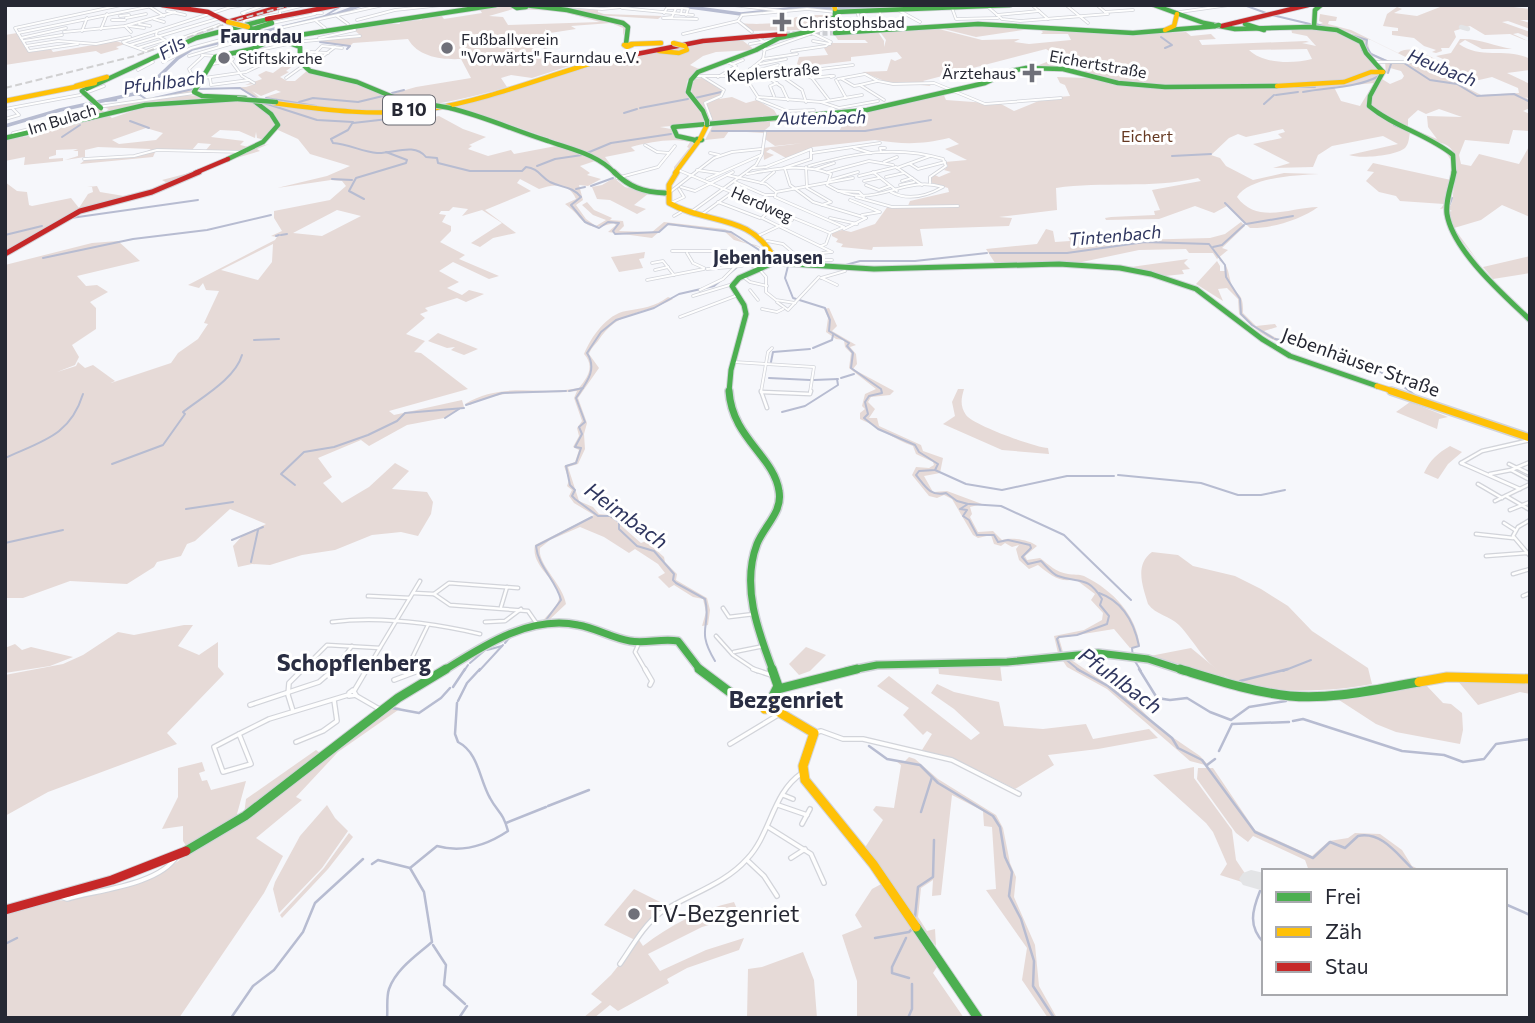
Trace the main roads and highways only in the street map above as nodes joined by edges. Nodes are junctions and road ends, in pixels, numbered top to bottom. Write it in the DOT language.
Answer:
graph roads {
  1 [pos="496,5"];
  2 [pos="512,5"];
  3 [pos="524,5"];
  4 [pos="1010,5"];
  5 [pos="1305,5"];
  6 [pos="1321,5"];
  7 [pos="335,6"];
  8 [pos="529,6"];
  9 [pos="1158,6"];
  10 [pos="159,7"];
  11 [pos="288,7"];
  12 [pos="835,9"];
  13 [pos="315,10"];
  14 [pos="1179,14"];
  15 [pos="1267,15"];
  16 [pos="271,21"];
  17 [pos="238,25"];
  18 [pos="929,25"];
  19 [pos="1218,26"];
  20 [pos="1205,27"];
  21 [pos="1314,27"];
  22 [pos="1263,29"];
  23 [pos="206,31"];
  24 [pos="1152,32"];
  25 [pos="785,33"];
  26 [pos="834,33"];
  27 [pos="276,40"];
  28 [pos="295,40"];
  29 [pos="628,44"];
  30 [pos="674,46"];
  31 [pos="685,46"];
  32 [pos="584,64"];
  33 [pos="1380,65"];
  34 [pos="139,67"];
  35 [pos="79,89"];
  36 [pos="16,99"];
  37 [pos="5,101"];
  38 [pos="275,102"];
  39 [pos="166,103"];
  40 [pos="106,112"];
  41 [pos="42,129"];
  42 [pos="8,137"];
  43 [pos="697,140"];
  44 [pos="665,193"];
  45 [pos="5,254"];
  46 [pos="773,259"];
  47 [pos="1530,320"];
  48 [pos="1530,439"];
  49 [pos="1530,679"];
  50 [pos="778,689"];
  51 [pos="769,706"];
  52 [pos="5,910"];
  53 [pos="978,1018"];
  1 -- 28 [label="main road"];
  2 -- 8 [label="main road"];
  3 -- 8 [label="main road"];
  4 -- 12 [label="main road"];
  5 -- 15 [label="main road"];
  5 -- 19 [label="main road"];
  6 -- 21 [label="main road"];
  7 -- 13 [label="main road"];
  8 -- 29 [label="main road"];
  9 -- 14 [label="main road"];
  10 -- 17 [label="main road"];
  11 -- 17 [label="main road"];
  12 -- 43 [label="main road"];
  13 -- 16 [label="main road"];
  14 -- 19 [label="main road"];
  14 -- 20 [label="main road"];
  14 -- 24 [label="main road"];
  15 -- 19 [label="main road"];
  15 -- 22 [label="main road"];
  16 -- 17 [label="main road"];
  16 -- 17 [label="main road"];
  17 -- 23 [label="main road"];
  17 -- 23 [label="main road"];
  17 -- 27 [label="main road"];
  18 -- 19 [label="main road"];
  18 -- 24 [label="main road"];
  18 -- 26 [label="main road"];
  19 -- 20 [label="main road"];
  19 -- 22 [label="main road"];
  20 -- 24 [label="main road"];
  21 -- 22 [label="main road"];
  21 -- 33 [label="main road"];
  23 -- 34 [label="main road"];
  25 -- 30 [label="main road, B 10"];
  27 -- 28 [label="main road"];
  27 -- 45 [label="main road"];
  28 -- 44 [label="main road, bridge"];
  29 -- 30 [label="main road"];
  29 -- 30 [label="main road"];
  29 -- 32 [label="main road, B 10"];
  30 -- 31 [label="main road, bridge"];
  30 -- 32 [label="main road, B 10"];
  30 -- 38 [label="main road, B 10"];
  32 -- 38 [label="main road, B 10"];
  33 -- 43 [label="main road, Eichertstraße"];
  33 -- 47 [label="main road"];
  34 -- 35 [label="main road"];
  34 -- 36 [label="main road"];
  35 -- 36 [label="main road"];
  35 -- 37 [label="main road"];
  35 -- 40 [label="main road, bridge"];
  36 -- 37 [label="main road"];
  38 -- 39 [label="main road, B 10, bridge"];
  39 -- 40 [label="main road"];
  39 -- 41 [label="main road, B 10"];
  40 -- 41 [label="main road"];
  41 -- 42 [label="main road, B 10"];
  43 -- 44 [label="main road"];
  44 -- 46 [label="main road"];
  46 -- 48 [label="main road, Jebenhäuser Straße"];
  46 -- 50 [label="main road"];
  49 -- 50 [label="main road"];
  50 -- 51 [label="main road"];
  51 -- 52 [label="main road"];
  51 -- 53 [label="main road"];
}
